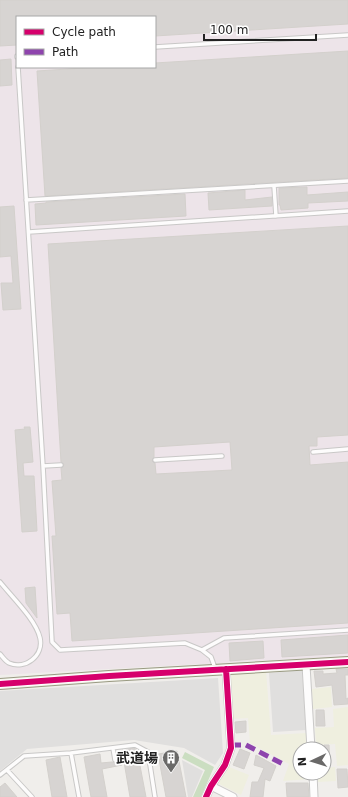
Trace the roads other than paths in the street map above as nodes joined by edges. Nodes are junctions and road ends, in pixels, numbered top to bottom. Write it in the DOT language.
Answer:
graph roads {
  1 [pos="348,35"];
  2 [pos="156,47"];
  3 [pos="18,68"];
  4 [pos="348,181"];
  5 [pos="274,186"];
  6 [pos="26,200"];
  7 [pos="348,211"];
  8 [pos="276,216"];
  9 [pos="29,232"];
  10 [pos="348,449"];
  11 [pos="313,452"];
  12 [pos="222,456"];
  13 [pos="155,460"];
  14 [pos="61,465"];
  15 [pos="43,466"];
  16 [pos="0,582"];
  17 [pos="348,630"];
  18 [pos="202,650"];
  19 [pos="0,654"];
  20 [pos="348,662"];
  21 [pos="306,665"];
  22 [pos="226,669"];
  23 [pos="215,670"];
  24 [pos="0,684"];
  25 [pos="311,741"];
  26 [pos="113,748"];
  27 [pos="71,753"];
  28 [pos="115,760"];
  29 [pos="7,770"];
  30 [pos="0,775"];
  31 [pos="313,781"];
  32 [pos="210,786"];
  33 [pos="32,797"];
  34 [pos="79,797"];
  35 [pos="155,797"];
  36 [pos="206,797"];
  37 [pos="233,797"];
  38 [pos="314,797"];
  1 -- 2 [label="lane"];
  3 -- 6 [label="lane"];
  4 -- 5 [label="lane"];
  5 -- 6 [label="lane"];
  5 -- 8 [label="lane"];
  6 -- 9 [label="lane"];
  7 -- 8 [label="lane"];
  8 -- 9 [label="lane"];
  9 -- 15 [label="lane"];
  10 -- 11 [label="lane"];
  12 -- 13 [label="lane"];
  14 -- 15 [label="lane"];
  15 -- 18 [label="lane"];
  16 -- 19 [label="lane"];
  17 -- 18 [label="lane"];
  18 -- 23 [label="lane"];
  20 -- 21 [label="street"];
  21 -- 22 [label="street"];
  21 -- 25 [label="street"];
  22 -- 23 [label="street"];
  22 -- 32 [label="street"];
  23 -- 24 [label="street"];
  26 -- 27 [label="lane"];
  26 -- 28 [label="lane"];
  26 -- 35 [label="lane"];
  27 -- 29 [label="lane"];
  27 -- 34 [label="lane"];
  29 -- 30 [label="lane"];
  29 -- 33 [label="lane"];
  31 -- 38 [label="street"];
  32 -- 36 [label="street"];
  32 -- 37 [label="street"];
}
